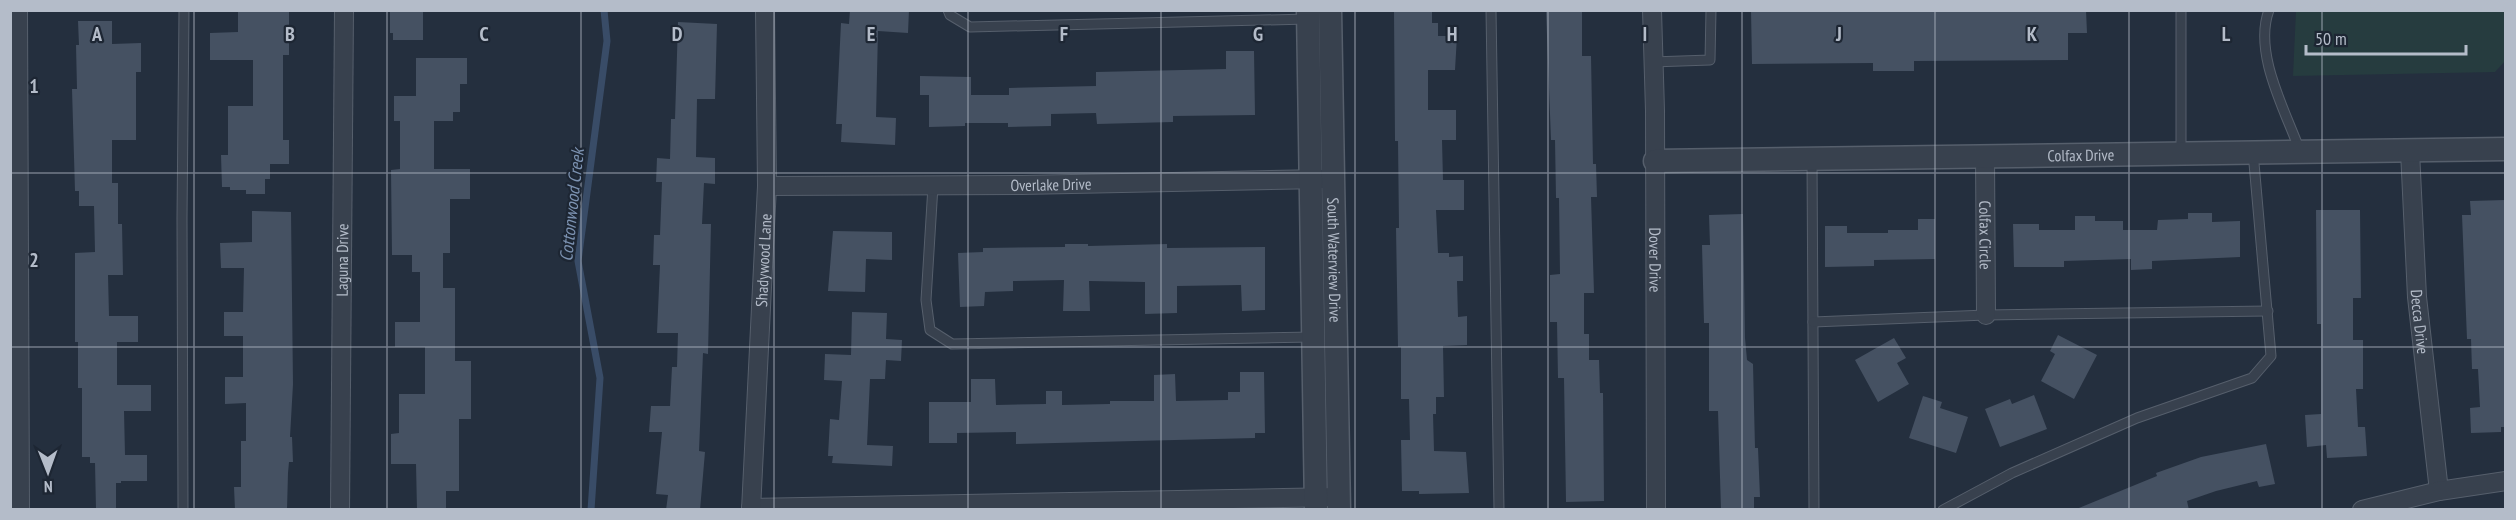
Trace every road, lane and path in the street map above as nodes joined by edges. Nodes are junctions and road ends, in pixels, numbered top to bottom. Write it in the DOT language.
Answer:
graph roads {
  1 [pos="18,10"];
  2 [pos="184,10"];
  3 [pos="344,10"];
  4 [pos="765,10"];
  5 [pos="948,10"];
  6 [pos="1330,10"];
  7 [pos="1491,10"];
  8 [pos="1652,10"];
  9 [pos="1711,10"];
  10 [pos="2181,10"];
  11 [pos="2269,10"];
  12 [pos="1308,15"];
  13 [pos="1652,62"];
  14 [pos="2505,149"];
  15 [pos="2410,151"];
  16 [pos="2253,152"];
  17 [pos="2300,152"];
  18 [pos="2181,153"];
  19 [pos="1985,155"];
  20 [pos="1812,159"];
  21 [pos="1655,161"];
  22 [pos="1334,178"];
  23 [pos="1311,179"];
  24 [pos="767,186"];
  25 [pos="933,186"];
  26 [pos="2268,311"];
  27 [pos="1986,315"];
  28 [pos="1813,322"];
  29 [pos="1313,337"];
  30 [pos="2505,481"];
  31 [pos="2439,491"];
  32 [pos="1316,503"];
  33 [pos="1338,503"];
  34 [pos="918,508"];
  35 [pos="751,509"];
  36 [pos="20,510"];
  37 [pos="183,510"];
  38 [pos="340,510"];
  39 [pos="1499,510"];
  40 [pos="1656,510"];
  41 [pos="1814,510"];
  42 [pos="1943,510"];
  43 [pos="2362,510"];
  1 -- 36 [label="street"];
  2 -- 37 [label="lane"];
  3 -- 38 [label="street, Laguna Drive"];
  4 -- 24 [label="street, Shadywood Lane"];
  5 -- 12 [label="lane"];
  6 -- 22 [label="street, South Waterview Drive"];
  7 -- 39 [label="lane"];
  8 -- 13 [label="street, Dover Drive"];
  9 -- 13 [label="lane"];
  10 -- 18 [label="lane"];
  11 -- 17 [label="lane"];
  12 -- 23 [label="street, South Waterview Drive"];
  13 -- 21 [label="street, Dover Drive"];
  14 -- 15 [label="street, Colfax Drive"];
  15 -- 17 [label="street, Colfax Drive"];
  15 -- 31 [label="street, Decca Drive"];
  16 -- 17 [label="street, Colfax Drive"];
  16 -- 18 [label="street, Colfax Drive"];
  16 -- 26 [label="lane"];
  18 -- 19 [label="street, Colfax Drive"];
  19 -- 20 [label="street, Colfax Drive"];
  19 -- 27 [label="street, Colfax Circle"];
  20 -- 21 [label="street, Colfax Drive"];
  20 -- 28 [label="lane"];
  21 -- 40 [label="street, Dover Drive"];
  22 -- 23 [label="street, Overlake Drive"];
  22 -- 33 [label="street, South Waterview Drive"];
  23 -- 25 [label="street, Overlake Drive"];
  23 -- 29 [label="street, South Waterview Drive"];
  24 -- 25 [label="street, Overlake Drive"];
  24 -- 35 [label="street, Shadywood Lane"];
  25 -- 29 [label="lane"];
  26 -- 27 [label="lane"];
  26 -- 42 [label="lane"];
  27 -- 28 [label="lane"];
  28 -- 41 [label="lane"];
  29 -- 32 [label="street, South Waterview Drive"];
  30 -- 31 [label="street"];
  31 -- 43 [label="street"];
  32 -- 33 [label="street"];
  32 -- 34 [label="street"];
  34 -- 35 [label="street"];
}
